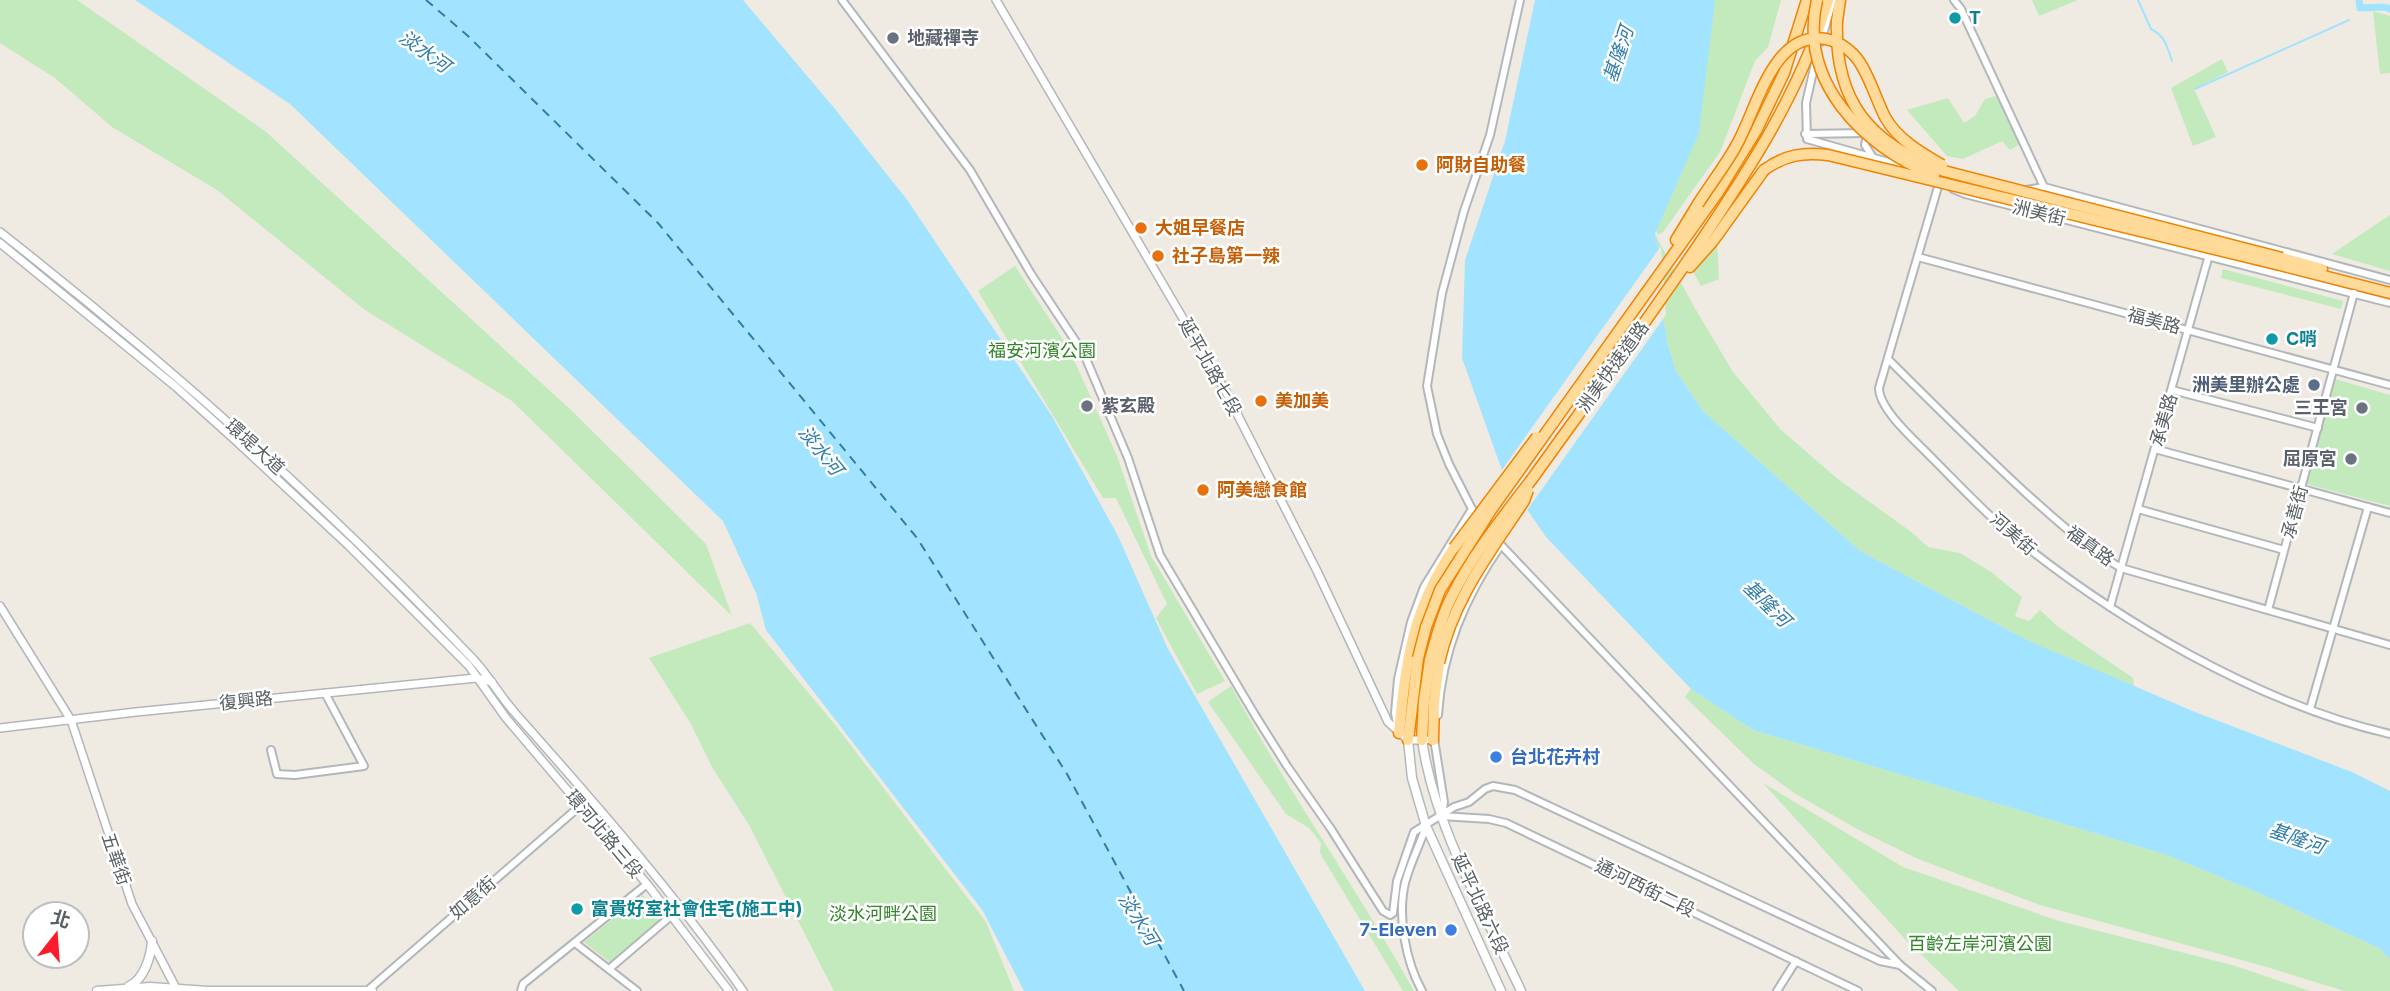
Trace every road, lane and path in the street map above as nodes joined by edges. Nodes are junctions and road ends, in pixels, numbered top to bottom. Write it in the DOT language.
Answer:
graph roads {
  1 [pos="842,0"];
  2 [pos="996,0"];
  3 [pos="1520,0"];
  4 [pos="1807,0"];
  5 [pos="1817,0"];
  6 [pos="1828,0"];
  7 [pos="1833,0"];
  8 [pos="1840,0"];
  9 [pos="1954,0"];
  10 [pos="1874,133"];
  11 [pos="1805,134"];
  12 [pos="1874,158"];
  13 [pos="1944,167"];
  14 [pos="1940,180"];
  15 [pos="1959,180"];
  16 [pos="2044,187"];
  17 [pos="0,232"];
  18 [pos="2216,232"];
  19 [pos="0,243"];
  20 [pos="2209,256"];
  21 [pos="1918,257"];
  22 [pos="2281,261"];
  23 [pos="2390,280"];
  24 [pos="2390,288"];
  25 [pos="1666,293"];
  26 [pos="2354,293"];
  27 [pos="2390,293"];
  28 [pos="2390,303"];
  29 [pos="1631,313"];
  30 [pos="2189,330"];
  31 [pos="1888,359"];
  32 [pos="2333,369"];
  33 [pos="179,384"];
  34 [pos="2390,385"];
  35 [pos="2172,390"];
  36 [pos="2318,428"];
  37 [pos="237,437"];
  38 [pos="2155,450"];
  39 [pos="2301,489"];
  40 [pos="2368,507"];
  41 [pos="1472,509"];
  42 [pos="2138,509"];
  43 [pos="2390,513"];
  44 [pos="1501,545"];
  45 [pos="2284,550"];
  46 [pos="2121,568"];
  47 [pos="0,606"];
  48 [pos="2110,607"];
  49 [pos="2268,610"];
  50 [pos="2333,628"];
  51 [pos="2390,645"];
  52 [pos="1413,657"];
  53 [pos="476,678"];
  54 [pos="492,682"];
  55 [pos="325,693"];
  56 [pos="2310,709"];
  57 [pos="71,720"];
  58 [pos="0,728"];
  59 [pos="1399,733"];
  60 [pos="2390,734"];
  61 [pos="1408,740"];
  62 [pos="1428,740"];
  63 [pos="271,750"];
  64 [pos="565,768"];
  65 [pos="555,777"];
  66 [pos="580,806"];
  67 [pos="1441,816"];
  68 [pos="1426,826"];
  69 [pos="647,884"];
  70 [pos="671,916"];
  71 [pos="152,941"];
  72 [pos="575,943"];
  73 [pos="1796,961"];
  74 [pos="1900,965"];
  75 [pos="609,969"];
  76 [pos="122,988"];
  77 [pos="176,989"];
  78 [pos="727,990"];
  79 [pos="97,991"];
  80 [pos="369,991"];
  81 [pos="521,991"];
  82 [pos="638,991"];
  83 [pos="743,991"];
  84 [pos="1422,991"];
  85 [pos="1501,991"];
  86 [pos="1521,991"];
  87 [pos="1777,991"];
  88 [pos="1858,991"];
  89 [pos="1932,991"];
  1 -- 68 [label="street"];
  2 -- 59 [label="street, 延平北路七段"];
  3 -- 41 [label="street"];
  4 -- 29 [label="highway, 洲美快速道路, bridge"];
  5 -- 15 [label="highway, bridge"];
  6 -- 25 [label="highway, 洲美快速道路, bridge"];
  7 -- 11 [label="street"];
  8 -- 15 [label="highway, bridge"];
  9 -- 16 [label="street, 洲美街"];
  10 -- 11 [label="street, 洲美街"];
  10 -- 12 [label="street"];
  10 -- 13 [label="street, 洲美街"];
  11 -- 12 [label="street, 洲美街"];
  12 -- 14 [label="street, 洲美街"];
  13 -- 14 [label="street, 河美街"];
  13 -- 16 [label="street, 洲美街"];
  14 -- 20 [label="street, 洲美街"];
  14 -- 21 [label="street, 河美街"];
  15 -- 22 [label="highway, bridge"];
  15 -- 25 [label="highway, bridge"];
  15 -- 29 [label="highway, bridge"];
  16 -- 18 [label="street, 洲美街"];
  17 -- 33 [label="street, 環堤大道"];
  18 -- 20 [label="street, 承美路"];
  18 -- 23 [label="street, 洲美街"];
  19 -- 33 [label="street, 環堤大道"];
  20 -- 26 [label="street, 洲美街"];
  20 -- 30 [label="street, 承美路"];
  21 -- 30 [label="street, 福美路"];
  21 -- 31 [label="street, 河美街"];
  22 -- 24 [label="highway"];
  22 -- 27 [label="highway"];
  25 -- 62 [label="highway, 洲美快速道路, bridge"];
  26 -- 28 [label="street, 洲美街"];
  26 -- 32 [label="street, 承善街"];
  29 -- 52 [label="highway, 洲美快速道路, bridge"];
  30 -- 32 [label="street, 福美路"];
  30 -- 35 [label="street, 承美路"];
  31 -- 46 [label="street, 福真路"];
  31 -- 48 [label="street, 河美街"];
  32 -- 34 [label="street, 福美路"];
  32 -- 36 [label="street, 承善街"];
  33 -- 37 [label="street, 環堤大道"];
  35 -- 36 [label="street"];
  35 -- 38 [label="street, 承美路"];
  36 -- 39 [label="street, 承善街"];
  37 -- 53 [label="street, 環堤大道"];
  37 -- 54 [label="street, 環堤大道"];
  38 -- 39 [label="street"];
  38 -- 42 [label="street, 承美路"];
  39 -- 40 [label="street"];
  39 -- 45 [label="street, 承善街"];
  40 -- 43 [label="street"];
  40 -- 50 [label="street"];
  41 -- 44 [label="street"];
  41 -- 59 [label="street"];
  42 -- 45 [label="street"];
  42 -- 46 [label="street, 承美路"];
  44 -- 62 [label="street"];
  44 -- 74 [label="street"];
  45 -- 49 [label="street, 承善街"];
  46 -- 48 [label="street, 承美路"];
  46 -- 49 [label="street, 福真路"];
  47 -- 57 [label="street, 五華街"];
  48 -- 56 [label="street, 河美街"];
  49 -- 50 [label="street, 福真路"];
  50 -- 51 [label="street, 福真路"];
  50 -- 56 [label="street"];
  52 -- 59 [label="highway"];
  52 -- 61 [label="highway, 洲美快速道路"];
  53 -- 54 [label="street, 復興路"];
  53 -- 55 [label="street, 復興路"];
  53 -- 65 [label="street, 環河北路三段"];
  54 -- 64 [label="street, 環河北路三段"];
  55 -- 57 [label="street, 復興路"];
  55 -- 63 [label="street"];
  56 -- 60 [label="street, 河美街"];
  57 -- 58 [label="street, 復興路"];
  57 -- 71 [label="street, 五華街"];
  59 -- 61 [label="street, 延平北路七段"];
  61 -- 62 [label="street"];
  61 -- 68 [label="main road"];
  62 -- 67 [label="main road"];
  64 -- 65 [label="street"];
  64 -- 83 [label="street, 環河北路三段"];
  65 -- 66 [label="street, 環河北路三段"];
  66 -- 69 [label="street, 環河北路三段"];
  66 -- 80 [label="street, 如意街"];
  67 -- 68 [label="street"];
  67 -- 73 [label="street, 通河西街二段"];
  67 -- 74 [label="street"];
  67 -- 86 [label="main road, 延平北路六段"];
  68 -- 84 [label="street"];
  68 -- 85 [label="main road, 延平北路六段"];
  69 -- 70 [label="street, 環河北路三段"];
  69 -- 72 [label="street"];
  70 -- 75 [label="street"];
  70 -- 78 [label="street, 環河北路三段"];
  71 -- 76 [label="main road"];
  71 -- 77 [label="street, 五華街"];
  72 -- 75 [label="street"];
  72 -- 81 [label="street"];
  73 -- 87 [label="street"];
  73 -- 88 [label="street, 通河西街二段"];
  74 -- 89 [label="street"];
  75 -- 82 [label="street"];
  76 -- 77 [label="main road"];
  76 -- 79 [label="main road"];
  77 -- 80 [label="main road"];
}
